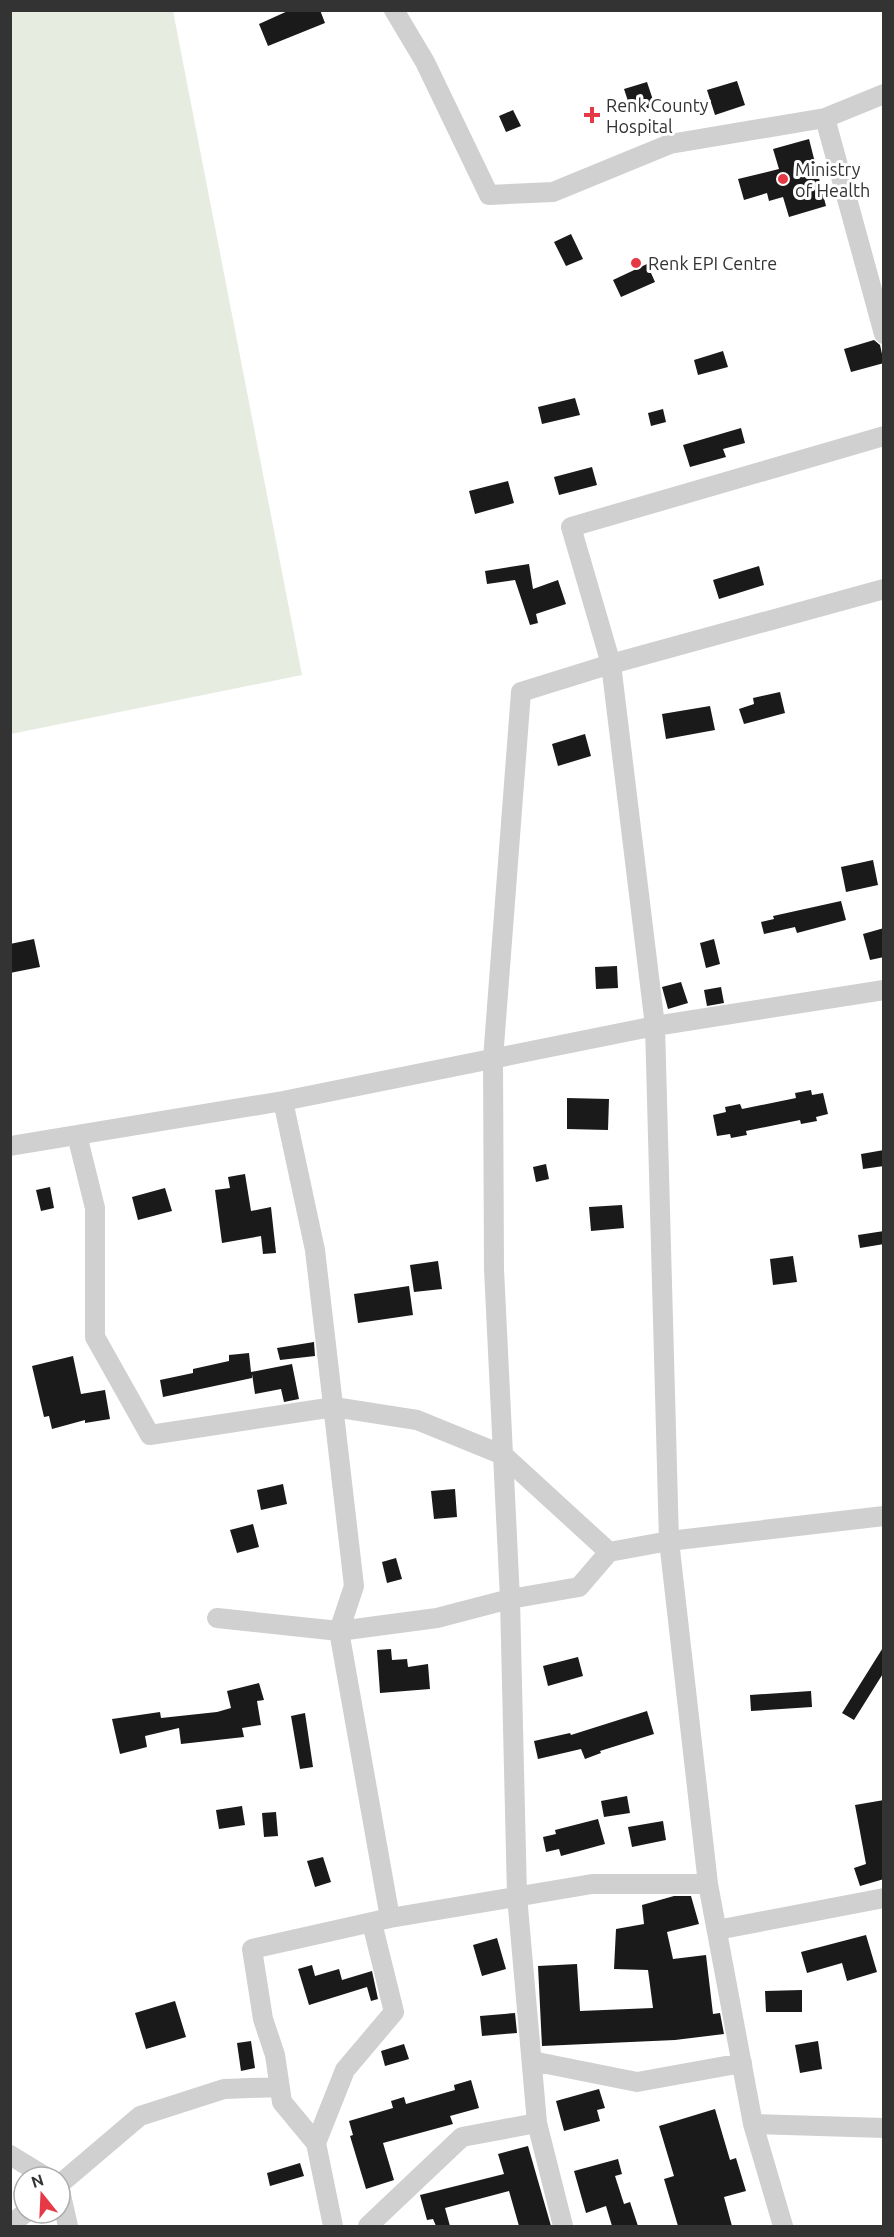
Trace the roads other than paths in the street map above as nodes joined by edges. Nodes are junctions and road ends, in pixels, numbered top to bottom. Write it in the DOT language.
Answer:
graph roads {
  1 [pos="394,10"];
  2 [pos="884,94"];
  3 [pos="825,118"];
  4 [pos="884,334"];
  5 [pos="884,436"];
  6 [pos="884,589"];
  7 [pos="611,664"];
  8 [pos="884,990"];
  9 [pos="655,1026"];
  10 [pos="492,1059"];
  11 [pos="283,1101"];
  12 [pos="77,1135"];
  13 [pos="10,1146"];
  14 [pos="334,1407"];
  15 [pos="503,1455"];
  16 [pos="884,1516"];
  17 [pos="669,1541"];
  18 [pos="609,1552"];
  19 [pos="510,1599"];
  20 [pos="217,1618"];
  21 [pos="339,1631"];
  22 [pos="708,1884"];
  23 [pos="518,1896"];
  24 [pos="884,1898"];
  25 [pos="381,1921"];
  26 [pos="717,1930"];
  27 [pos="532,2061"];
  28 [pos="742,2062"];
  29 [pos="279,2087"];
  30 [pos="537,2123"];
  31 [pos="753,2124"];
  32 [pos="884,2128"];
  33 [pos="316,2143"];
  34 [pos="10,2155"];
  35 [pos="26,2165"];
  36 [pos="72,2174"];
  37 [pos="333,2226"];
  38 [pos="368,2226"];
  39 [pos="563,2226"];
  40 [pos="783,2226"];
  1 -- 3 [label="street"];
  2 -- 3 [label="street"];
  3 -- 4 [label="street"];
  5 -- 7 [label="street"];
  6 -- 7 [label="street"];
  7 -- 9 [label="street"];
  7 -- 10 [label="street"];
  8 -- 9 [label="street"];
  9 -- 10 [label="street"];
  9 -- 17 [label="street"];
  10 -- 11 [label="street"];
  10 -- 15 [label="street"];
  11 -- 12 [label="street"];
  11 -- 14 [label="street"];
  12 -- 13 [label="street"];
  12 -- 14 [label="street"];
  14 -- 15 [label="street"];
  14 -- 21 [label="street"];
  15 -- 18 [label="street"];
  15 -- 19 [label="street"];
  16 -- 17 [label="street"];
  17 -- 18 [label="street"];
  17 -- 22 [label="street"];
  18 -- 19 [label="street"];
  19 -- 21 [label="street"];
  19 -- 23 [label="street"];
  20 -- 21 [label="street"];
  21 -- 25 [label="street"];
  22 -- 23 [label="street"];
  22 -- 26 [label="street"];
  23 -- 25 [label="street"];
  23 -- 27 [label="street"];
  24 -- 26 [label="street"];
  25 -- 29 [label="street"];
  25 -- 33 [label="street"];
  26 -- 28 [label="street"];
  27 -- 28 [label="street"];
  27 -- 30 [label="street"];
  28 -- 31 [label="street"];
  29 -- 33 [label="street"];
  29 -- 36 [label="street"];
  30 -- 38 [label="street"];
  30 -- 39 [label="street"];
  31 -- 32 [label="street"];
  31 -- 40 [label="street"];
  33 -- 37 [label="street"];
  34 -- 35 [label="street"];
}
